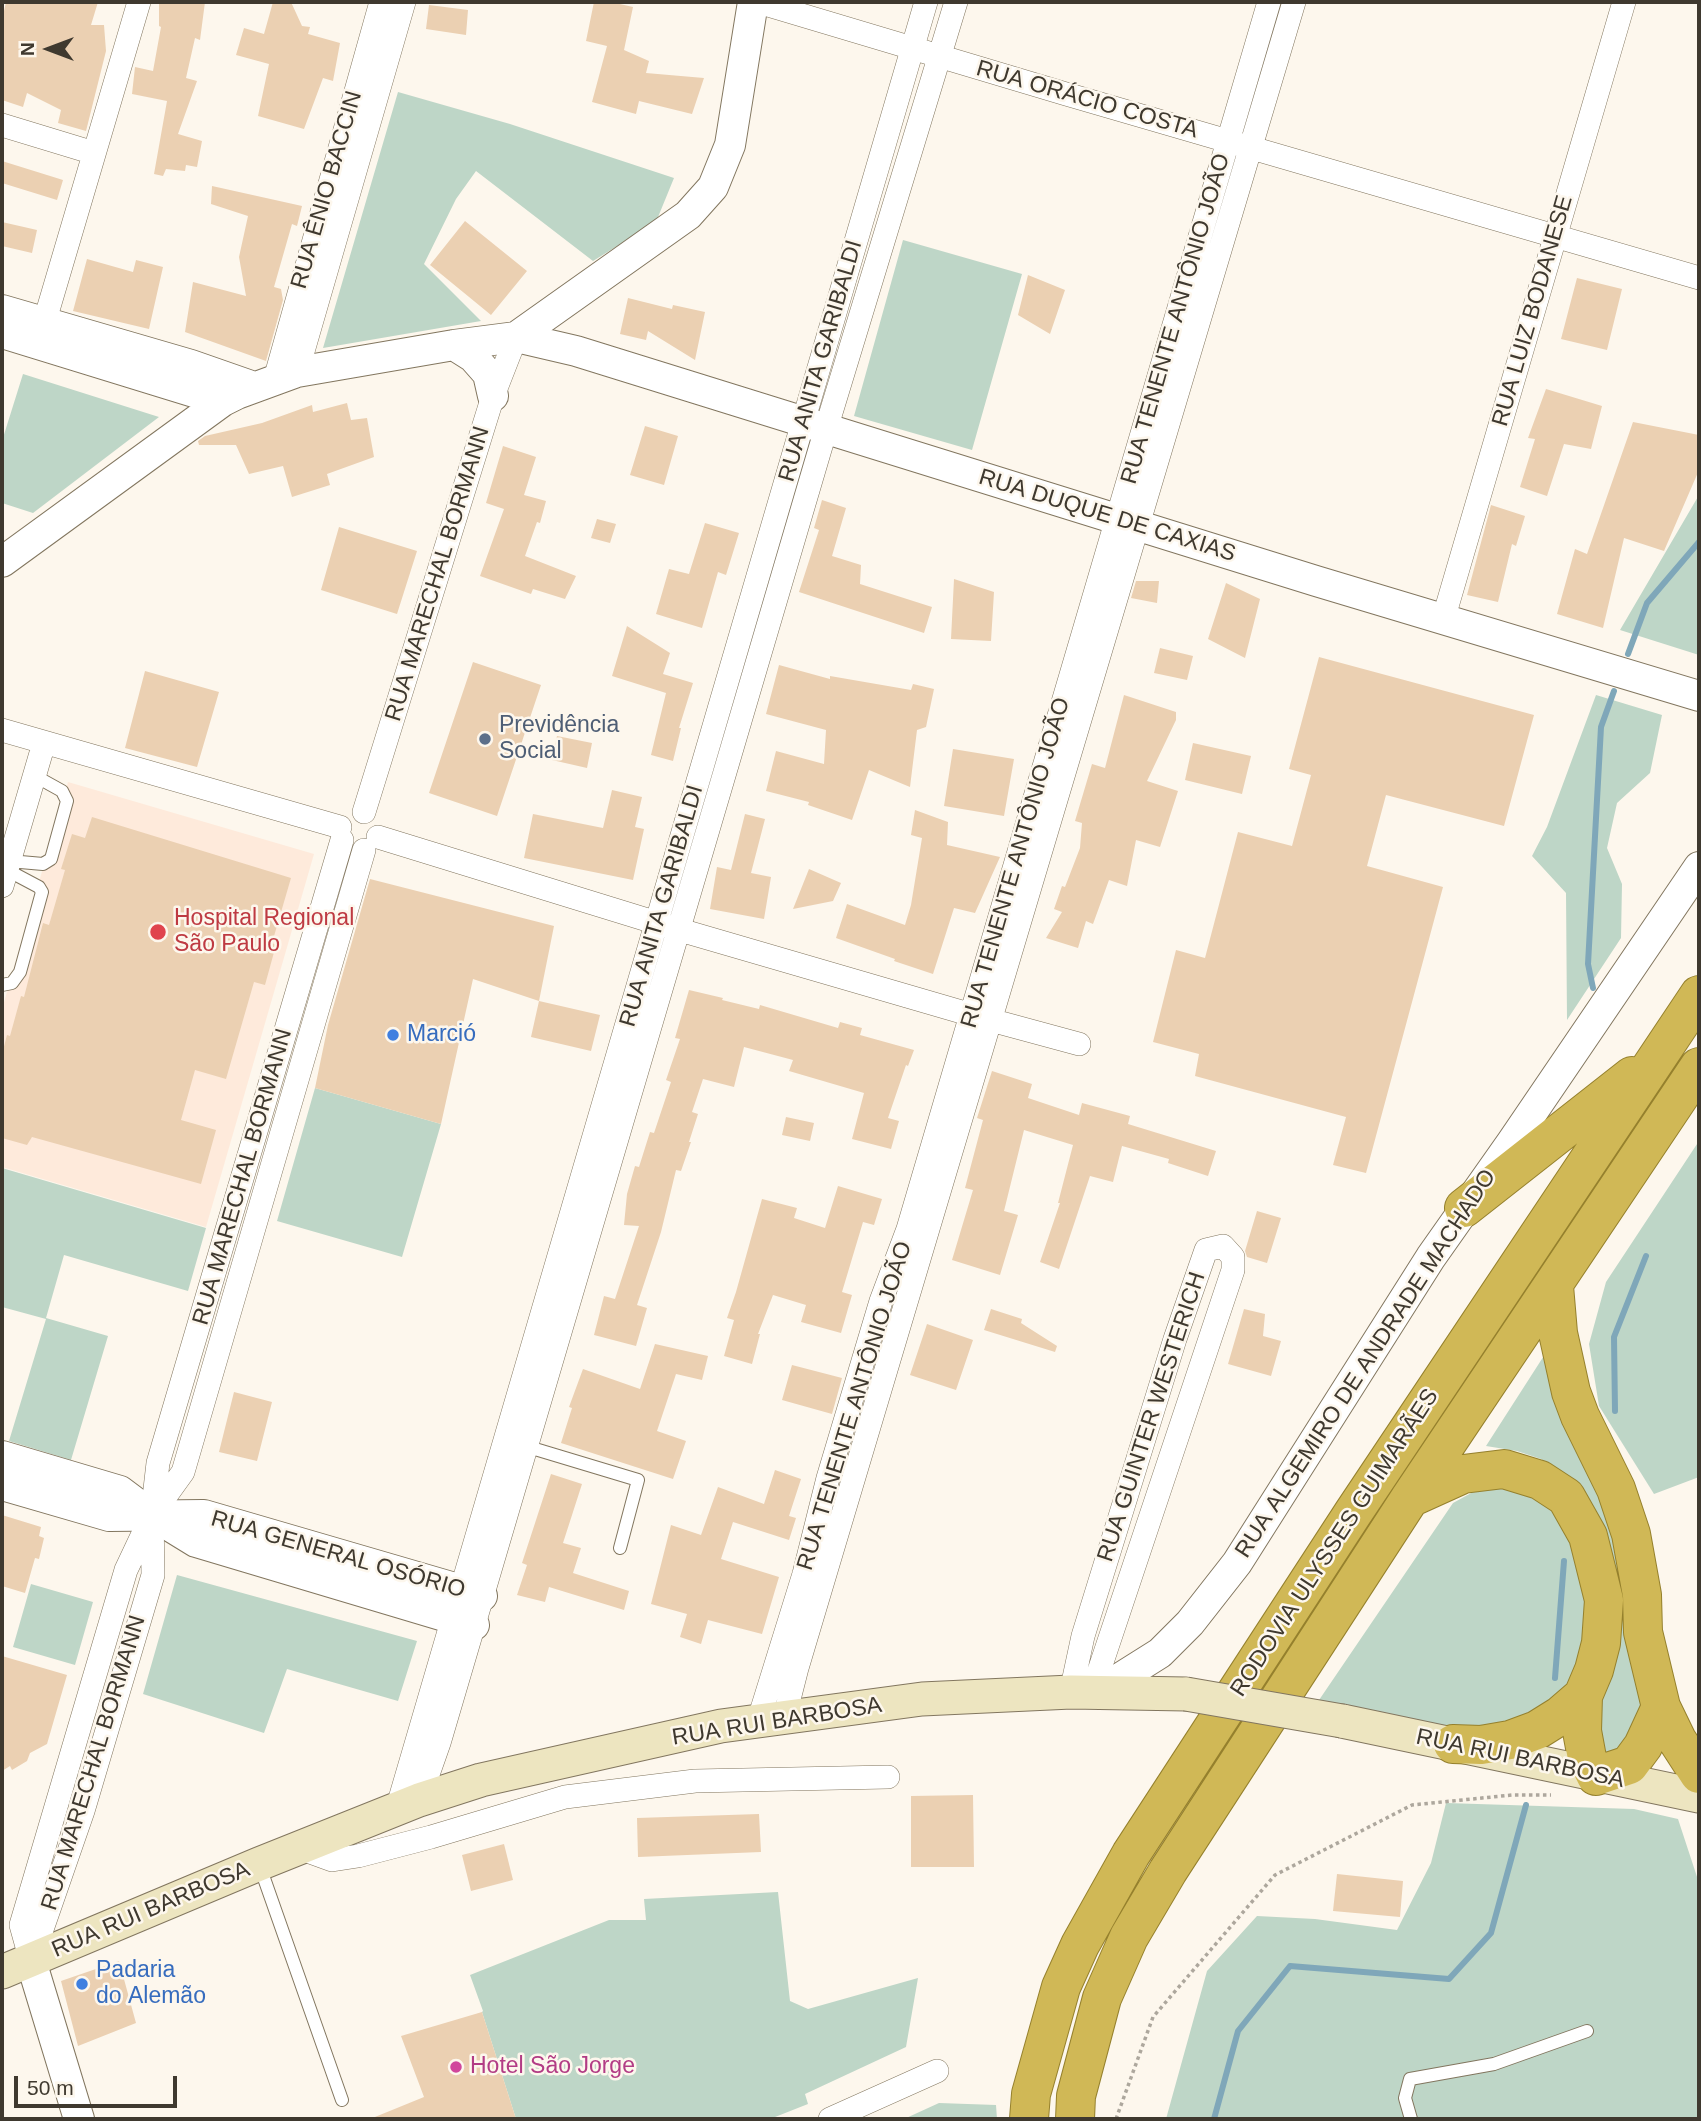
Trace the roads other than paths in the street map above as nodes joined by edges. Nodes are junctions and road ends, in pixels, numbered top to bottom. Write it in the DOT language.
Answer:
graph roads {
  1 [pos="139,2"];
  2 [pos="756,2"];
  3 [pos="926,2"];
  4 [pos="956,2"];
  5 [pos="1624,2"];
  6 [pos="394,3"];
  7 [pos="1267,8"];
  8 [pos="1292,10"];
  9 [pos="912,49"];
  10 [pos="940,57"];
  11 [pos="2,125"];
  12 [pos="1228,142"];
  13 [pos="1250,148"];
  14 [pos="94,153"];
  15 [pos="871,188"];
  16 [pos="898,195"];
  17 [pos="1555,235"];
  18 [pos="1200,276"];
  19 [pos="1699,278"];
  20 [pos="843,285"];
  21 [pos="868,293"];
  22 [pos="572,297"];
  23 [pos="2,310"];
  24 [pos="2,333"];
  25 [pos="41,333"];
  26 [pos="516,337"];
  27 [pos="454,345"];
  28 [pos="576,351"];
  29 [pos="276,379"];
  30 [pos="493,396"];
  31 [pos="223,401"];
  32 [pos="814,426"];
  33 [pos="1128,523"];
  34 [pos="2,562"];
  35 [pos="751,598"];
  36 [pos="775,604"];
  37 [pos="1443,620"];
  38 [pos="1699,695"];
  39 [pos="722,699"];
  40 [pos="745,706"];
  41 [pos="2,730"];
  42 [pos="44,743"];
  43 [pos="35,776"];
  44 [pos="695,793"];
  45 [pos="718,800"];
  46 [pos="364,812"];
  47 [pos="341,834"];
  48 [pos="371,844"];
  49 [pos="1699,867"];
  50 [pos="6,872"];
  51 [pos="657,923"];
  52 [pos="680,930"];
  53 [pos="310,948"];
  54 [pos="334,955"];
  55 [pos="2,985"];
  56 [pos="1699,995"];
  57 [pos="981,1018"];
  58 [pos="1079,1044"];
  59 [pos="1659,1055"];
  60 [pos="616,1061"];
  61 [pos="639,1067"];
  62 [pos="1699,1067"];
  63 [pos="262,1111"];
  64 [pos="286,1118"];
  65 [pos="589,1154"];
  66 [pos="612,1161"];
  67 [pos="1464,1208"];
  68 [pos="917,1232"];
  69 [pos="570,1262"];
  70 [pos="215,1269"];
  71 [pos="240,1276"];
  72 [pos="1554,1286"];
  73 [pos="881,1301"];
  74 [pos="905,1307"];
  75 [pos="1175,1339"];
  76 [pos="1207,1348"];
  77 [pos="184,1374"];
  78 [pos="209,1382"];
  79 [pos="856,1383"];
  80 [pos="880,1390"];
  81 [pos="1144,1440"];
  82 [pos="514,1443"];
  83 [pos="1173,1451"];
  84 [pos="2,1456"];
  85 [pos="828,1478"];
  86 [pos="33,1480"];
  87 [pos="2,1485"];
  88 [pos="852,1485"];
  89 [pos="1410,1498"];
  90 [pos="152,1515"];
  91 [pos="1114,1535"];
  92 [pos="1142,1544"];
  93 [pos="620,1548"];
  94 [pos="360,1576"];
  95 [pos="814,1577"];
  96 [pos="472,1593"];
  97 [pos="464,1622"];
  98 [pos="104,1643"];
  99 [pos="130,1651"];
  100 [pos="1087,1692"];
  101 [pos="1583,1696"];
  102 [pos="1661,1707"];
  103 [pos="771,1720"];
  104 [pos="82,1721"];
  105 [pos="106,1728"];
  106 [pos="1452,1745"];
  107 [pos="1699,1774"];
  108 [pos="888,1776"];
  109 [pos="1597,1776"];
  110 [pos="1699,1796"];
  111 [pos="57,1802"];
  112 [pos="408,1805"];
  113 [pos="83,1811"];
  114 [pos="299,1848"];
  115 [pos="259,1864"];
  116 [pos="16,1967"];
  117 [pos="1587,2031"];
  118 [pos="937,2071"];
  119 [pos="342,2100"];
  120 [pos="79,2119"];
  121 [pos="830,2119"];
  122 [pos="1029,2119"];
  123 [pos="1075,2119"];
  124 [pos="1411,2119"];
  1 -- 14 [label="street"];
  2 -- 9 [label="street, RUA ORÁCIO COSTA"];
  2 -- 22 [label="street"];
  3 -- 9 [label="street, RUA ANITA GARIBALDI"];
  4 -- 10 [label="street, RUA ANITA GARIBALDI"];
  5 -- 17 [label="street, RUA LUIZ BODANESE"];
  6 -- 29 [label="street, RUA ÊNIO BACCIN"];
  7 -- 8 [label="street"];
  7 -- 12 [label="street, RUA TENENTE ANTÔNIO JOÃO"];
  8 -- 13 [label="street, RUA TENENTE ANTÔNIO JOÃO"];
  9 -- 10 [label="street, RUA ORÁCIO COSTA"];
  9 -- 15 [label="street, RUA ANITA GARIBALDI"];
  10 -- 12 [label="street, RUA ORÁCIO COSTA"];
  10 -- 16 [label="street, RUA ANITA GARIBALDI"];
  11 -- 14 [label="street"];
  12 -- 13 [label="street, RUA ORÁCIO COSTA"];
  12 -- 18 [label="street, RUA TENENTE ANTÔNIO JOÃO"];
  13 -- 17 [label="street, RUA ORÁCIO COSTA"];
  13 -- 18 [label="street, RUA TENENTE ANTÔNIO JOÃO"];
  14 -- 25 [label="street"];
  15 -- 16 [label="street"];
  15 -- 20 [label="street, RUA ANITA GARIBALDI"];
  16 -- 21 [label="street, RUA ANITA GARIBALDI"];
  17 -- 19 [label="street, RUA ORÁCIO COSTA"];
  17 -- 37 [label="street, RUA LUIZ BODANESE"];
  18 -- 33 [label="street, RUA TENENTE ANTÔNIO JOÃO"];
  20 -- 21 [label="street"];
  20 -- 32 [label="street, RUA ANITA GARIBALDI"];
  21 -- 32 [label="street, RUA ANITA GARIBALDI"];
  22 -- 26 [label="street"];
  22 -- 28 [label="street"];
  23 -- 25 [label="street"];
  24 -- 25 [label="street"];
  25 -- 29 [label="street"];
  25 -- 31 [label="street"];
  26 -- 27 [label="street"];
  26 -- 28 [label="street, RUA DUQUE DE CAXIAS"];
  26 -- 30 [label="street, RUA MARECHAL BORMANN"];
  27 -- 29 [label="street"];
  27 -- 30 [label="street"];
  28 -- 32 [label="street, RUA DUQUE DE CAXIAS"];
  29 -- 31 [label="street"];
  30 -- 46 [label="street, RUA MARECHAL BORMANN"];
  31 -- 34 [label="street"];
  32 -- 33 [label="street, RUA DUQUE DE CAXIAS"];
  32 -- 35 [label="street, RUA ANITA GARIBALDI"];
  32 -- 36 [label="street, RUA ANITA GARIBALDI"];
  33 -- 37 [label="street, RUA DUQUE DE CAXIAS"];
  33 -- 57 [label="street, RUA TENENTE ANTÔNIO JOÃO"];
  35 -- 36 [label="street"];
  35 -- 39 [label="street, RUA ANITA GARIBALDI"];
  36 -- 40 [label="street, RUA ANITA GARIBALDI"];
  37 -- 38 [label="street, RUA DUQUE DE CAXIAS"];
  39 -- 40 [label="street"];
  39 -- 44 [label="street, RUA ANITA GARIBALDI"];
  40 -- 45 [label="street, RUA ANITA GARIBALDI"];
  41 -- 42 [label="street"];
  42 -- 43 [label="street"];
  42 -- 47 [label="street"];
  43 -- 50 [label="street"];
  43 -- 50 [label="lane"];
  44 -- 45 [label="street"];
  44 -- 51 [label="street, RUA ANITA GARIBALDI"];
  45 -- 52 [label="street, RUA ANITA GARIBALDI"];
  46 -- 47 [label="street"];
  46 -- 48 [label="street"];
  47 -- 48 [label="street"];
  47 -- 53 [label="street, RUA MARECHAL BORMANN"];
  48 -- 51 [label="street"];
  48 -- 54 [label="street, RUA MARECHAL BORMANN"];
  49 -- 67 [label="street, RUA ALGEMIRO DE ANDRADE MACHADO"];
  50 -- 55 [label="lane"];
  51 -- 52 [label="street"];
  51 -- 60 [label="street, RUA ANITA GARIBALDI"];
  52 -- 57 [label="street"];
  52 -- 61 [label="street, RUA ANITA GARIBALDI"];
  53 -- 54 [label="street"];
  53 -- 63 [label="street, RUA MARECHAL BORMANN"];
  54 -- 64 [label="street, RUA MARECHAL BORMANN"];
  56 -- 59 [label="highway, RODOVIA ULYSSES GUIMARÃES"];
  57 -- 58 [label="street"];
  57 -- 68 [label="street, RUA TENENTE ANTÔNIO JOÃO"];
  59 -- 67 [label="highway"];
  59 -- 122 [label="highway, RODOVIA ULYSSES GUIMARÃES"];
  60 -- 61 [label="street"];
  60 -- 65 [label="street, RUA ANITA GARIBALDI"];
  61 -- 66 [label="street, RUA ANITA GARIBALDI"];
  62 -- 72 [label="highway, RODOVIA ULYSSES GUIMARÃES"];
  63 -- 64 [label="street"];
  63 -- 70 [label="street, RUA MARECHAL BORMANN"];
  64 -- 71 [label="street, RUA MARECHAL BORMANN"];
  65 -- 66 [label="street"];
  65 -- 69 [label="street, RUA ANITA GARIBALDI"];
  66 -- 69 [label="street, RUA ANITA GARIBALDI"];
  67 -- 100 [label="street, RUA ALGEMIRO DE ANDRADE MACHADO"];
  68 -- 73 [label="street, RUA TENENTE ANTÔNIO JOÃO"];
  68 -- 74 [label="street, RUA TENENTE ANTÔNIO JOÃO"];
  69 -- 82 [label="street, RUA ANITA GARIBALDI"];
  70 -- 71 [label="street"];
  70 -- 77 [label="street, RUA MARECHAL BORMANN"];
  71 -- 78 [label="street, RUA MARECHAL BORMANN"];
  72 -- 89 [label="highway, RODOVIA ULYSSES GUIMARÃES"];
  72 -- 102 [label="highway"];
  73 -- 74 [label="street"];
  73 -- 79 [label="street, RUA TENENTE ANTÔNIO JOÃO"];
  74 -- 80 [label="street, RUA TENENTE ANTÔNIO JOÃO"];
  75 -- 76 [label="street"];
  75 -- 76 [label="street, RUA GUINTER WESTERICH"];
  75 -- 81 [label="street, RUA GUINTER WESTERICH"];
  76 -- 83 [label="street, RUA GUINTER WESTERICH"];
  77 -- 78 [label="street"];
  77 -- 90 [label="street, RUA MARECHAL BORMANN"];
  78 -- 90 [label="street, RUA MARECHAL BORMANN"];
  79 -- 80 [label="street"];
  79 -- 85 [label="street, RUA TENENTE ANTÔNIO JOÃO"];
  80 -- 88 [label="street, RUA TENENTE ANTÔNIO JOÃO"];
  81 -- 83 [label="street"];
  81 -- 91 [label="street, RUA GUINTER WESTERICH"];
  82 -- 93 [label="lane"];
  82 -- 96 [label="street, RUA ANITA GARIBALDI"];
  83 -- 92 [label="street, RUA GUINTER WESTERICH"];
  84 -- 86 [label="street"];
  85 -- 88 [label="street"];
  85 -- 95 [label="street, RUA TENENTE ANTÔNIO JOÃO"];
  86 -- 87 [label="street"];
  86 -- 90 [label="street"];
  88 -- 95 [label="street, RUA TENENTE ANTÔNIO JOÃO"];
  89 -- 101 [label="highway"];
  89 -- 123 [label="highway, RODOVIA ULYSSES GUIMARÃES"];
  90 -- 94 [label="street, RUA GENERAL OSÓRIO"];
  90 -- 98 [label="street, RUA MARECHAL BORMANN"];
  90 -- 99 [label="street, RUA MARECHAL BORMANN"];
  91 -- 92 [label="street"];
  91 -- 100 [label="street, RUA GUINTER WESTERICH"];
  92 -- 100 [label="street, RUA GUINTER WESTERICH"];
  94 -- 96 [label="street, RUA GENERAL OSÓRIO"];
  94 -- 97 [label="street, RUA GENERAL OSÓRIO"];
  95 -- 103 [label="street, RUA TENENTE ANTÔNIO JOÃO"];
  96 -- 97 [label="street, RUA ANITA GARIBALDI"];
  97 -- 112 [label="street, RUA ANITA GARIBALDI"];
  98 -- 99 [label="street"];
  98 -- 104 [label="street, RUA MARECHAL BORMANN"];
  99 -- 105 [label="street, RUA MARECHAL BORMANN"];
  100 -- 103 [label="main road, RUA RUI BARBOSA"];
  100 -- 106 [label="main road, RUA RUI BARBOSA, bridge"];
  101 -- 106 [label="highway"];
  101 -- 109 [label="highway"];
  102 -- 107 [label="highway"];
  102 -- 109 [label="highway"];
  103 -- 112 [label="main road, RUA RUI BARBOSA"];
  104 -- 105 [label="street"];
  104 -- 111 [label="street, RUA MARECHAL BORMANN"];
  105 -- 113 [label="street, RUA MARECHAL BORMANN"];
  106 -- 109 [label="main road, RUA RUI BARBOSA"];
  108 -- 114 [label="street, RUA RUI BARBOSA"];
  109 -- 110 [label="main road, RUA RUI BARBOSA"];
  111 -- 113 [label="street"];
  111 -- 116 [label="street, RUA MARECHAL BORMANN"];
  112 -- 114 [label="main road, RUA RUI BARBOSA"];
  113 -- 116 [label="street, RUA MARECHAL BORMANN"];
  114 -- 115 [label="main road, RUA RUI BARBOSA"];
  115 -- 116 [label="main road, RUA RUI BARBOSA"];
  115 -- 119 [label="lane"];
  116 -- 120 [label="street"];
  117 -- 124 [label="lane"];
  118 -- 121 [label="street"];
}
